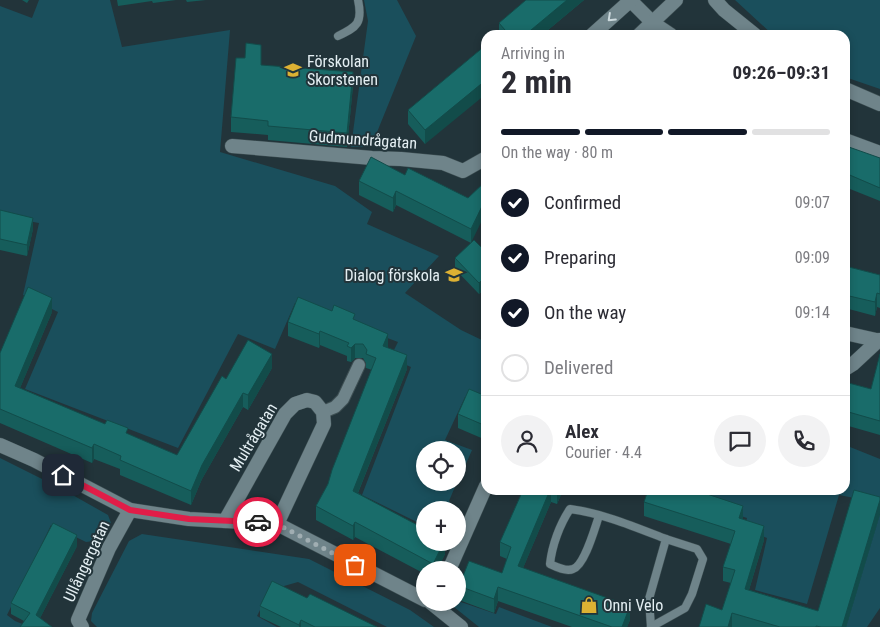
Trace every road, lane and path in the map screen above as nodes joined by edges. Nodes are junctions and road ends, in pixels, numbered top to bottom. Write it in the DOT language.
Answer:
graph roads {
  1 [pos="358,0"];
  2 [pos="630,0"];
  3 [pos="676,0"];
  4 [pos="714,0"];
  5 [pos="653,23"];
  6 [pos="597,30"];
  7 [pos="645,30"];
  8 [pos="664,30"];
  9 [pos="749,30"];
  10 [pos="338,36"];
  11 [pos="850,91"];
  12 [pos="880,104"];
  13 [pos="850,142"];
  14 [pos="232,146"];
  15 [pos="880,153"];
  16 [pos="481,161"];
  17 [pos="850,334"];
  18 [pos="879,341"];
  19 [pos="359,365"];
  20 [pos="850,366"];
  21 [pos="323,412"];
  22 [pos="0,445"];
  23 [pos="482,495"];
  24 [pos="130,510"];
  25 [pos="599,516"];
  26 [pos="225,521"];
  27 [pos="277,524"];
  28 [pos="666,539"];
  29 [pos="453,561"];
  30 [pos="416,594"];
  31 [pos="442,611"];
  32 [pos="82,627"];
  33 [pos="462,627"];
  34 [pos="651,627"];
  1 -- 10 [label="lane"];
  2 -- 5 [label="street"];
  2 -- 6 [label="street, one-way"];
  3 -- 5 [label="street"];
  4 -- 9 [label="street"];
  5 -- 7 [label="street"];
  5 -- 8 [label="street"];
  11 -- 12 [label="street"];
  13 -- 15 [label="street"];
  14 -- 16 [label="street, Gudmundrågatan"];
  17 -- 18 [label="street"];
  18 -- 20 [label="street"];
  19 -- 21 [label="street"];
  21 -- 26 [label="street, Multrågatan"];
  21 -- 27 [label="street"];
  22 -- 24 [label="street"];
  23 -- 29 [label="street"];
  24 -- 26 [label="street"];
  24 -- 32 [label="street, Ullångergatan"];
  25 -- 25 [label="lane"];
  25 -- 28 [label="lane"];
  26 -- 27 [label="street"];
  27 -- 30 [label="street"];
  28 -- 34 [label="lane"];
  28 -- 34 [label="lane"];
  31 -- 33 [label="street"];
}
